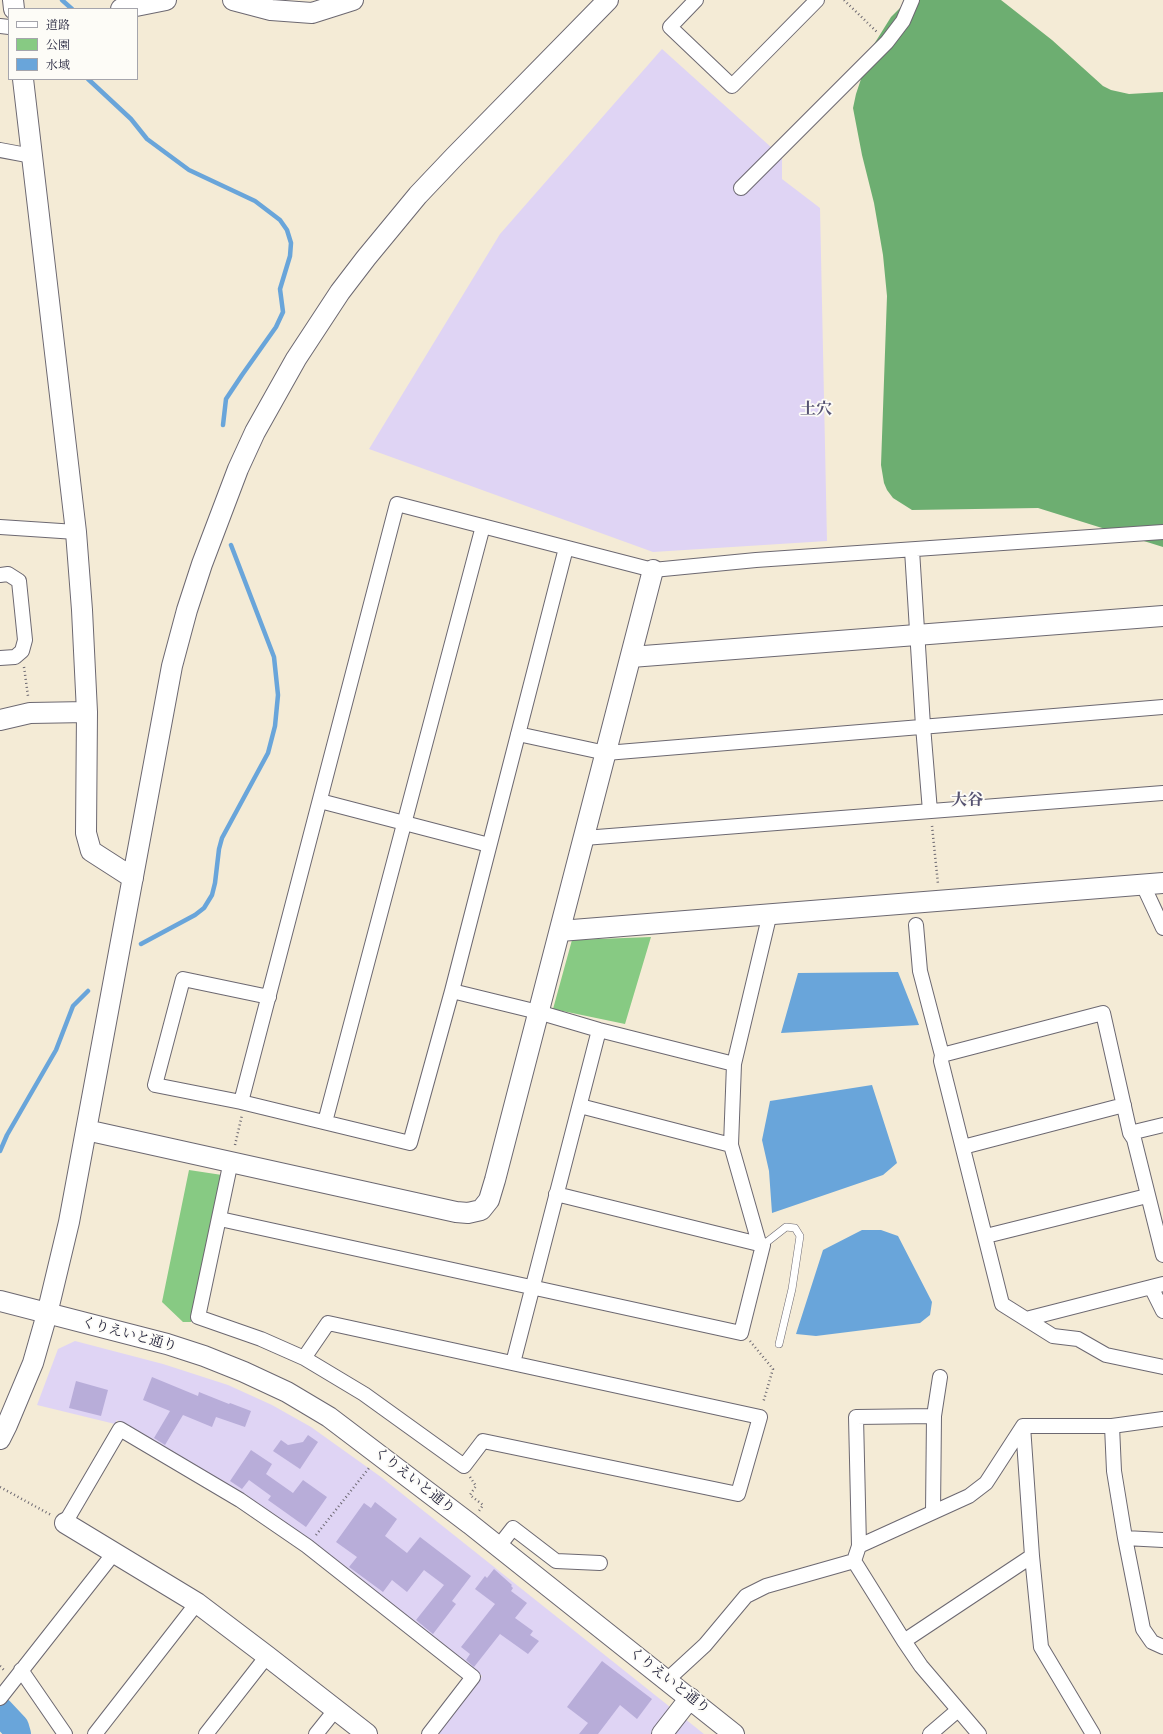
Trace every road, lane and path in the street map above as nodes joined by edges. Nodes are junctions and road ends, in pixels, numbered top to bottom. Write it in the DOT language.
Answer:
graph roads {
  1 [pos="166,0"];
  2 [pos="234,0"];
  3 [pos="353,0"];
  4 [pos="608,0"];
  5 [pos="696,0"];
  6 [pos="817,0"];
  7 [pos="844,0"];
  8 [pos="912,0"];
  9 [pos="126,8"];
  10 [pos="887,42"];
  11 [pos="23,80"];
  12 [pos="0,150"];
  13 [pos="32,156"];
  14 [pos="741,188"];
  15 [pos="483,526"];
  16 [pos="0,527"];
  17 [pos="76,532"];
  18 [pos="1163,532"];
  19 [pos="566,548"];
  20 [pos="912,550"];
  21 [pos="653,570"];
  22 [pos="0,575"];
  23 [pos="1163,616"];
  24 [pos="918,635"];
  25 [pos="22,651"];
  26 [pos="630,656"];
  27 [pos="0,658"];
  28 [pos="1163,707"];
  29 [pos="87,712"];
  30 [pos="30,713"];
  31 [pos="0,720"];
  32 [pos="923,726"];
  33 [pos="518,734"];
  34 [pos="606,753"];
  35 [pos="1163,793"];
  36 [pos="320,801"];
  37 [pos="930,811"];
  38 [pos="405,823"];
  39 [pos="584,838"];
  40 [pos="489,845"];
  41 [pos="133,878"];
  42 [pos="1163,883"];
  43 [pos="1143,885"];
  44 [pos="940,901"];
  45 [pos="770,913"];
  46 [pos="916,925"];
  47 [pos="1163,928"];
  48 [pos="560,931"];
  49 [pos="452,992"];
  50 [pos="269,997"];
  51 [pos="538,1012"];
  52 [pos="599,1030"];
  53 [pos="942,1055"];
  54 [pos="734,1064"];
  55 [pos="243,1102"];
  56 [pos="1124,1105"];
  57 [pos="580,1106"];
  58 [pos="325,1122"];
  59 [pos="1163,1125"];
  60 [pos="86,1130"];
  61 [pos="1130,1133"];
  62 [pos="731,1145"];
  63 [pos="963,1147"];
  64 [pos="231,1161"];
  65 [pos="556,1194"];
  66 [pos="1147,1196"];
  67 [pos="220,1219"];
  68 [pos="986,1236"];
  69 [pos="761,1244"];
  70 [pos="1163,1255"];
  71 [pos="1157,1285"];
  72 [pos="532,1288"];
  73 [pos="0,1301"];
  74 [pos="1163,1312"];
  75 [pos="47,1314"];
  76 [pos="1026,1319"];
  77 [pos="741,1333"];
  78 [pos="779,1344"];
  79 [pos="304,1358"];
  80 [pos="513,1363"];
  81 [pos="1163,1367"];
  82 [pos="940,1378"];
  83 [pos="934,1416"];
  84 [pos="760,1417"];
  85 [pos="1163,1419"];
  86 [pos="1023,1426"];
  87 [pos="1112,1426"];
  88 [pos="0,1438"];
  89 [pos="380,1454"];
  90 [pos="464,1466"];
  91 [pos="0,1487"];
  92 [pos="933,1512"];
  93 [pos="65,1523"];
  94 [pos="470,1524"];
  95 [pos="1125,1538"];
  96 [pos="1163,1540"];
  97 [pos="307,1546"];
  98 [pos="499,1546"];
  99 [pos="859,1546"];
  100 [pos="114,1553"];
  101 [pos="1032,1556"];
  102 [pos="854,1561"];
  103 [pos="600,1563"];
  104 [pos="197,1604"];
  105 [pos="904,1641"];
  106 [pos="1163,1647"];
  107 [pos="267,1656"];
  108 [pos="21,1670"];
  109 [pos="667,1680"];
  110 [pos="0,1698"];
  111 [pos="690,1698"];
  112 [pos="336,1709"];
  113 [pos="958,1710"];
  114 [pos="65,1734"];
  115 [pos="95,1734"];
  116 [pos="206,1734"];
  117 [pos="316,1734"];
  118 [pos="367,1734"];
  119 [pos="429,1734"];
  120 [pos="662,1734"];
  121 [pos="734,1734"];
  122 [pos="930,1734"];
  123 [pos="979,1734"];
  124 [pos="1093,1734"];
  1 -- 9 [label="street"];
  2 -- 3 [label="street"];
  4 -- 41 [label="street"];
  5 -- 6 [label="street"];
  7 -- 10 [label="path"];
  8 -- 10 [label="street"];
  10 -- 14 [label="street"];
  11 -- 13 [label="street"];
  12 -- 13 [label="street"];
  13 -- 17 [label="street"];
  15 -- 19 [label="street"];
  15 -- 36 [label="street"];
  15 -- 38 [label="street"];
  16 -- 17 [label="street"];
  17 -- 29 [label="street"];
  18 -- 20 [label="street"];
  19 -- 21 [label="street"];
  19 -- 33 [label="street"];
  20 -- 21 [label="street"];
  20 -- 24 [label="street"];
  21 -- 26 [label="street"];
  22 -- 25 [label="street"];
  23 -- 24 [label="street"];
  24 -- 26 [label="street"];
  24 -- 32 [label="street"];
  25 -- 27 [label="street"];
  25 -- 30 [label="path"];
  26 -- 34 [label="street"];
  28 -- 32 [label="street"];
  29 -- 30 [label="street"];
  29 -- 41 [label="street"];
  30 -- 31 [label="street"];
  32 -- 34 [label="street"];
  32 -- 37 [label="street"];
  33 -- 34 [label="street"];
  33 -- 40 [label="street"];
  34 -- 39 [label="street"];
  35 -- 37 [label="street"];
  36 -- 38 [label="street"];
  36 -- 50 [label="street"];
  37 -- 39 [label="street"];
  37 -- 44 [label="path"];
  38 -- 40 [label="street"];
  38 -- 58 [label="street"];
  39 -- 48 [label="street"];
  40 -- 49 [label="street"];
  41 -- 60 [label="street"];
  42 -- 43 [label="street"];
  43 -- 44 [label="street"];
  43 -- 47 [label="street"];
  44 -- 45 [label="street"];
  45 -- 48 [label="street"];
  45 -- 54 [label="street"];
  46 -- 53 [label="street"];
  48 -- 51 [label="street"];
  49 -- 51 [label="street"];
  49 -- 58 [label="street"];
  50 -- 55 [label="street"];
  50 -- 55 [label="street"];
  51 -- 52 [label="street"];
  51 -- 64 [label="street"];
  52 -- 54 [label="street"];
  52 -- 57 [label="street"];
  53 -- 56 [label="street"];
  53 -- 63 [label="street"];
  54 -- 62 [label="street"];
  55 -- 58 [label="street"];
  55 -- 64 [label="path"];
  56 -- 61 [label="street"];
  56 -- 63 [label="street"];
  57 -- 62 [label="street"];
  57 -- 65 [label="street"];
  59 -- 61 [label="street"];
  60 -- 64 [label="street"];
  60 -- 75 [label="street"];
  61 -- 66 [label="street"];
  62 -- 69 [label="street"];
  63 -- 68 [label="street"];
  64 -- 67 [label="street"];
  65 -- 69 [label="street"];
  65 -- 72 [label="street"];
  66 -- 68 [label="street"];
  66 -- 70 [label="street"];
  67 -- 72 [label="street"];
  67 -- 79 [label="street"];
  68 -- 76 [label="street"];
  69 -- 77 [label="street"];
  69 -- 78 [label="lane"];
  71 -- 74 [label="street"];
  71 -- 76 [label="street"];
  72 -- 77 [label="street"];
  72 -- 80 [label="street"];
  73 -- 75 [label="street, くりえいと通り"];
  75 -- 88 [label="street"];
  75 -- 89 [label="street, くりえいと通り"];
  76 -- 81 [label="street"];
  77 -- 84 [label="path"];
  79 -- 80 [label="street"];
  79 -- 90 [label="street"];
  80 -- 84 [label="street"];
  82 -- 83 [label="street"];
  83 -- 92 [label="street"];
  83 -- 99 [label="street"];
  84 -- 90 [label="street"];
  85 -- 87 [label="street"];
  86 -- 87 [label="street"];
  86 -- 92 [label="street"];
  86 -- 101 [label="street"];
  87 -- 95 [label="street"];
  89 -- 94 [label="street, くりえいと通り"];
  89 -- 97 [label="path"];
  90 -- 94 [label="path"];
  91 -- 93 [label="path"];
  92 -- 99 [label="street"];
  93 -- 97 [label="street"];
  93 -- 100 [label="street"];
  94 -- 98 [label="street, くりえいと通り"];
  95 -- 96 [label="street"];
  95 -- 106 [label="street"];
  97 -- 119 [label="street"];
  98 -- 103 [label="street"];
  98 -- 109 [label="street, くりえいと通り"];
  99 -- 102 [label="street"];
  100 -- 104 [label="street"];
  100 -- 108 [label="street"];
  101 -- 105 [label="street"];
  101 -- 124 [label="street"];
  102 -- 105 [label="street"];
  102 -- 109 [label="street"];
  104 -- 107 [label="street"];
  104 -- 115 [label="street"];
  105 -- 113 [label="street"];
  107 -- 112 [label="street"];
  107 -- 116 [label="street"];
  108 -- 110 [label="street"];
  108 -- 114 [label="street"];
  109 -- 111 [label="street, くりえいと通り"];
  111 -- 120 [label="street"];
  111 -- 121 [label="street, くりえいと通り"];
  112 -- 117 [label="street"];
  112 -- 118 [label="street"];
  113 -- 122 [label="street"];
  113 -- 123 [label="street"];
}
